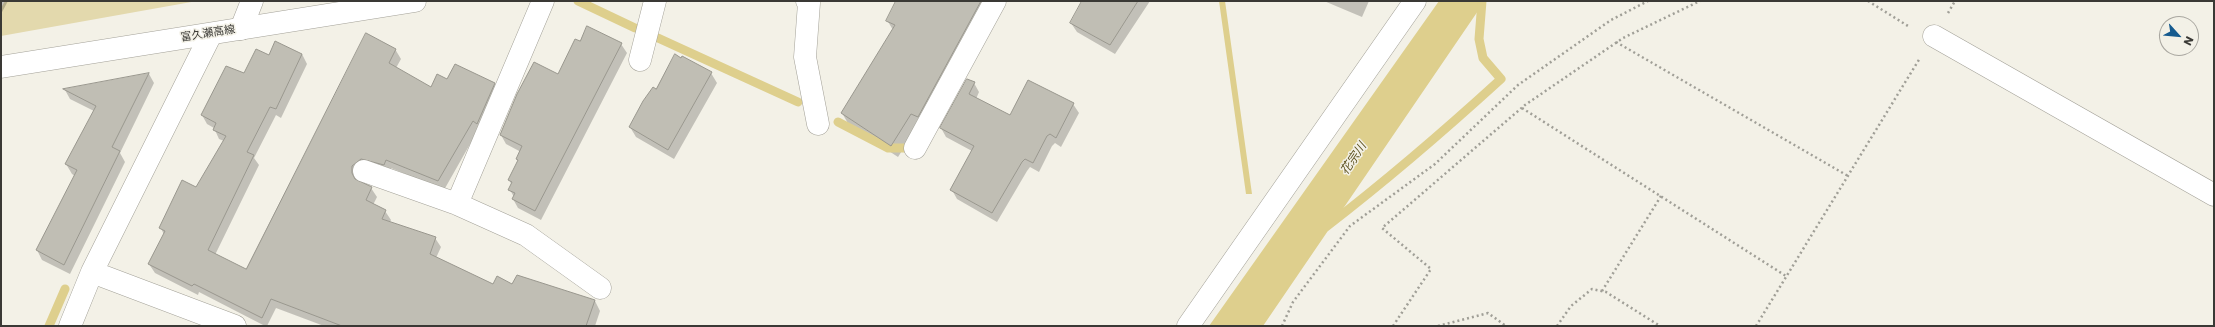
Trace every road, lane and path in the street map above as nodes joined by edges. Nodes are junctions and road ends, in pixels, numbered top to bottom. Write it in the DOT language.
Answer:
graph roads {
  1 [pos="252,1"];
  2 [pos="415,1"];
  3 [pos="543,1"];
  4 [pos="655,1"];
  5 [pos="807,1"];
  6 [pos="995,1"];
  7 [pos="1415,1"];
  8 [pos="1648,1"];
  9 [pos="1700,1"];
  10 [pos="1868,1"];
  11 [pos="1955,1"];
  12 [pos="241,29"];
  13 [pos="211,34"];
  14 [pos="1932,38"];
  15 [pos="1616,42"];
  16 [pos="640,60"];
  17 [pos="1,67"];
  18 [pos="1522,108"];
  19 [pos="818,124"];
  20 [pos="915,148"];
  21 [pos="364,171"];
  22 [pos="1848,176"];
  23 [pos="2214,194"];
  24 [pos="1661,196"];
  25 [pos="457,204"];
  26 [pos="92,272"];
  27 [pos="1786,276"];
  28 [pos="600,288"];
  29 [pos="1602,291"];
  30 [pos="70,326"];
  31 [pos="235,326"];
  32 [pos="1188,326"];
  33 [pos="1282,326"];
  34 [pos="1393,326"];
  35 [pos="1438,326"];
  36 [pos="1506,326"];
  37 [pos="1557,326"];
  38 [pos="1660,326"];
  39 [pos="1756,326"];
  1 -- 12 [label="street"];
  2 -- 12 [label="street, 富久瀬高線"];
  3 -- 25 [label="street"];
  4 -- 16 [label="street"];
  5 -- 19 [label="street"];
  6 -- 20 [label="street"];
  7 -- 32 [label="street"];
  8 -- 33 [label="path"];
  9 -- 15 [label="path"];
  10 -- 14 [label="path"];
  11 -- 14 [label="path"];
  12 -- 13 [label="street, 富久瀬高線"];
  13 -- 17 [label="street, 富久瀬高線"];
  13 -- 26 [label="street"];
  14 -- 22 [label="path"];
  14 -- 23 [label="street"];
  15 -- 18 [label="path"];
  15 -- 22 [label="path"];
  18 -- 24 [label="path"];
  18 -- 34 [label="path"];
  21 -- 25 [label="street"];
  22 -- 27 [label="path"];
  24 -- 27 [label="path"];
  24 -- 29 [label="path"];
  25 -- 28 [label="street"];
  26 -- 30 [label="street"];
  26 -- 31 [label="street"];
  27 -- 39 [label="path"];
  29 -- 37 [label="path"];
  29 -- 38 [label="path"];
  35 -- 36 [label="path"];
}
